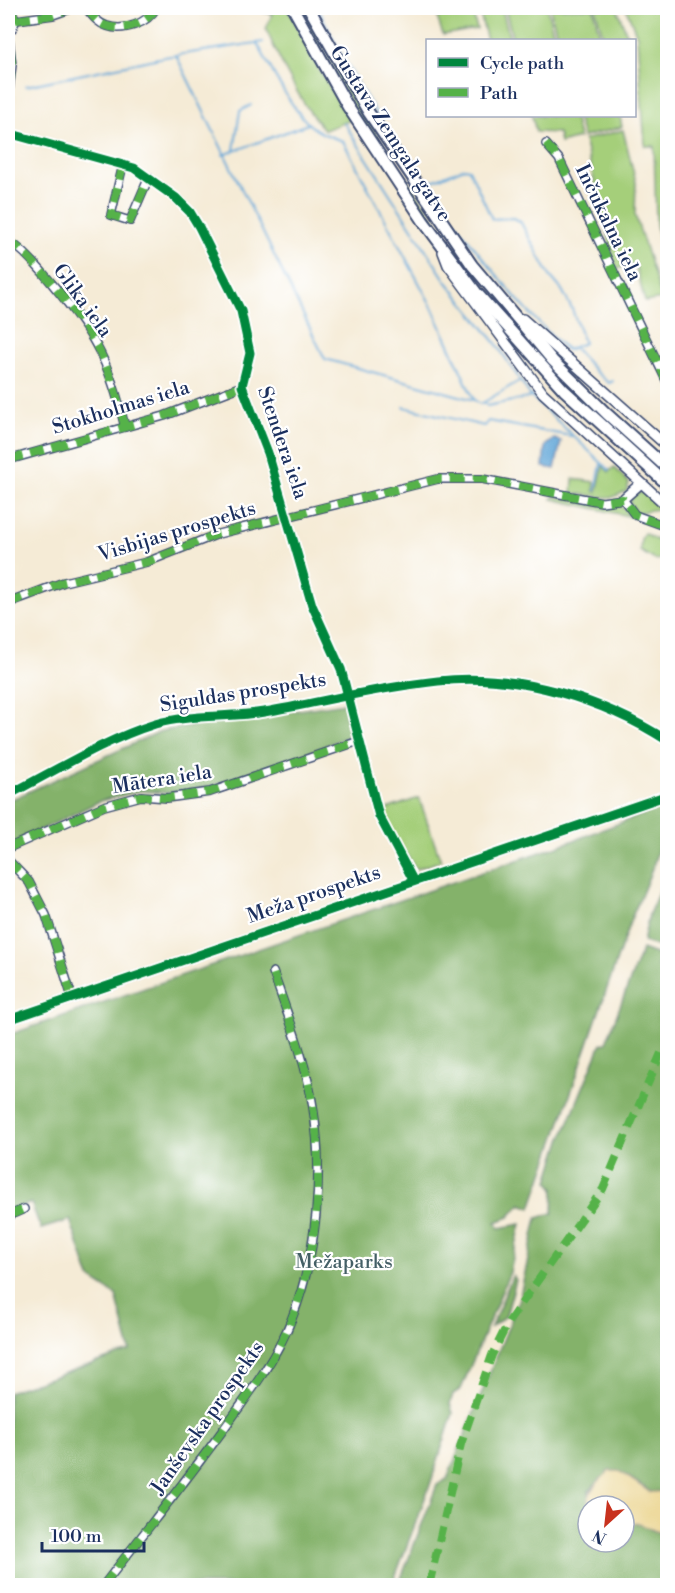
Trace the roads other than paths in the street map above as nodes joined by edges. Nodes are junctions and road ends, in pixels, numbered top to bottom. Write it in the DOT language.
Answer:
graph roads {
  1 [pos="73,8"];
  2 [pos="86,8"];
  3 [pos="156,8"];
  4 [pos="293,8"];
  5 [pos="309,8"];
  6 [pos="8,10"];
  7 [pos="16,20"];
  8 [pos="8,30"];
  9 [pos="8,98"];
  10 [pos="8,133"];
  11 [pos="546,144"];
  12 [pos="123,165"];
  13 [pos="149,177"];
  14 [pos="8,241"];
  15 [pos="442,247"];
  16 [pos="486,282"];
  17 [pos="668,384"];
  18 [pos="242,386"];
  19 [pos="125,427"];
  20 [pos="668,447"];
  21 [pos="8,460"];
  22 [pos="668,469"];
  23 [pos="640,484"];
  24 [pos="668,485"];
  25 [pos="623,499"];
  26 [pos="668,507"];
  27 [pos="287,515"];
  28 [pos="668,527"];
  29 [pos="8,603"];
  30 [pos="348,695"];
  31 [pos="359,741"];
  32 [pos="668,741"];
  33 [pos="8,795"];
  34 [pos="668,795"];
  35 [pos="8,848"];
  36 [pos="8,860"];
  37 [pos="413,880"];
  38 [pos="273,972"];
  39 [pos="72,998"];
  40 [pos="8,1020"];
  41 [pos="24,1209"];
  42 [pos="8,1216"];
  43 [pos="103,1586"];
  1 -- 7 [label="street"];
  2 -- 3 [label="street"];
  4 -- 15 [label="main road, Gustava Zemgala gatve"];
  5 -- 16 [label="main road, Gustava Zemgala gatve"];
  6 -- 7 [label="street"];
  7 -- 8 [label="street"];
  8 -- 9 [label="street"];
  10 -- 12 [label="street, Stendera iela"];
  11 -- 17 [label="street, Inčukalna iela"];
  12 -- 13 [label="street, Stendera iela"];
  12 -- 13 [label="street"];
  13 -- 18 [label="street, Stendera iela"];
  14 -- 19 [label="street, Glika iela"];
  15 -- 23 [label="street, Gustava Zemgala gatve"];
  15 -- 24 [label="main road, Gustava Zemgala gatve"];
  16 -- 20 [label="street, Gustava Zemgala gatve"];
  16 -- 22 [label="main road, Gustava Zemgala gatve"];
  18 -- 19 [label="street, Stokholmas iela"];
  18 -- 27 [label="street, Stendera iela"];
  19 -- 21 [label="street, Stokholmas iela"];
  23 -- 25 [label="street"];
  23 -- 26 [label="street, Gustava Zemgala gatve"];
  25 -- 27 [label="street, Visbijas prospekts"];
  25 -- 28 [label="street"];
  27 -- 29 [label="street, Visbijas prospekts"];
  27 -- 30 [label="street, Stendera iela"];
  30 -- 31 [label="street, Stendera iela"];
  30 -- 32 [label="street, Siguldas prospekts"];
  30 -- 33 [label="street, Siguldas prospekts"];
  31 -- 35 [label="street, Mātera iela"];
  31 -- 37 [label="street, Stendera iela"];
  34 -- 37 [label="street, Meža prospekts"];
  36 -- 39 [label="street"];
  37 -- 39 [label="street, Meža prospekts"];
  38 -- 43 [label="street, Janševska prospekts"];
  39 -- 40 [label="street, Meža prospekts"];
  41 -- 42 [label="street"];
}
